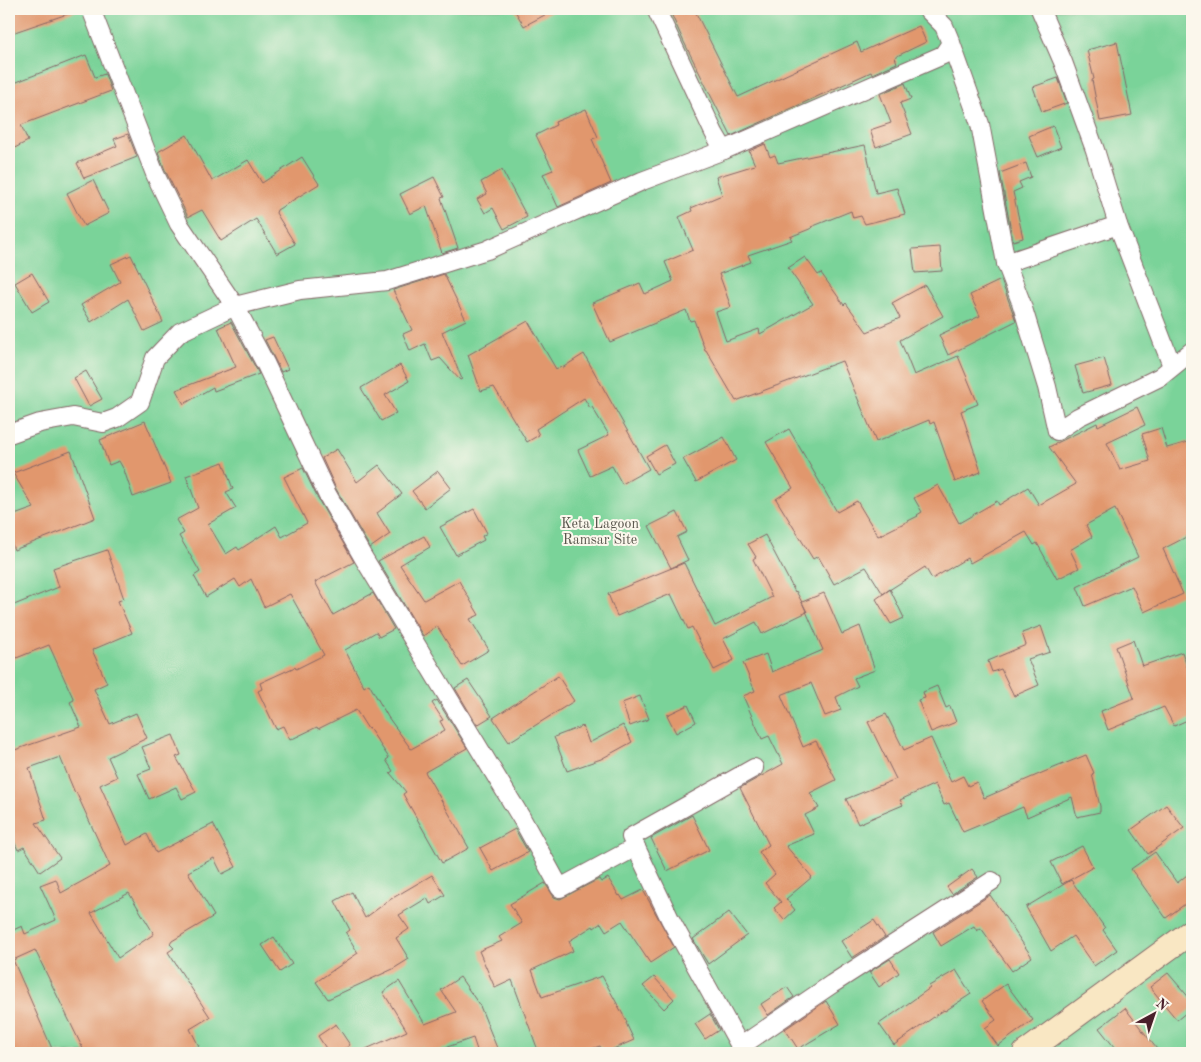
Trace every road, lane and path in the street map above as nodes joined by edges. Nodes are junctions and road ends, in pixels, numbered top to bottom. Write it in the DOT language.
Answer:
graph roads {
  1 [pos="92,9"];
  2 [pos="656,9"];
  3 [pos="927,9"];
  4 [pos="1040,9"];
  5 [pos="951,43"];
  6 [pos="724,150"];
  7 [pos="1118,225"];
  8 [pos="1006,263"];
  9 [pos="234,306"];
  10 [pos="1192,351"];
  11 [pos="1172,366"];
  12 [pos="9,434"];
  13 [pos="754,768"];
  14 [pos="636,847"];
  15 [pos="992,881"];
  16 [pos="1192,931"];
  17 [pos="742,1050"];
  18 [pos="1025,1053"];
  1 -- 9 [label="street"];
  2 -- 6 [label="street"];
  3 -- 5 [label="street"];
  4 -- 7 [label="street"];
  5 -- 6 [label="street"];
  5 -- 8 [label="street"];
  6 -- 9 [label="street"];
  7 -- 8 [label="street"];
  7 -- 11 [label="street"];
  8 -- 11 [label="street"];
  9 -- 12 [label="street"];
  9 -- 14 [label="street"];
  10 -- 11 [label="street"];
  13 -- 14 [label="street"];
  14 -- 17 [label="street"];
  15 -- 17 [label="street"];
  16 -- 18 [label="main road"];
}
